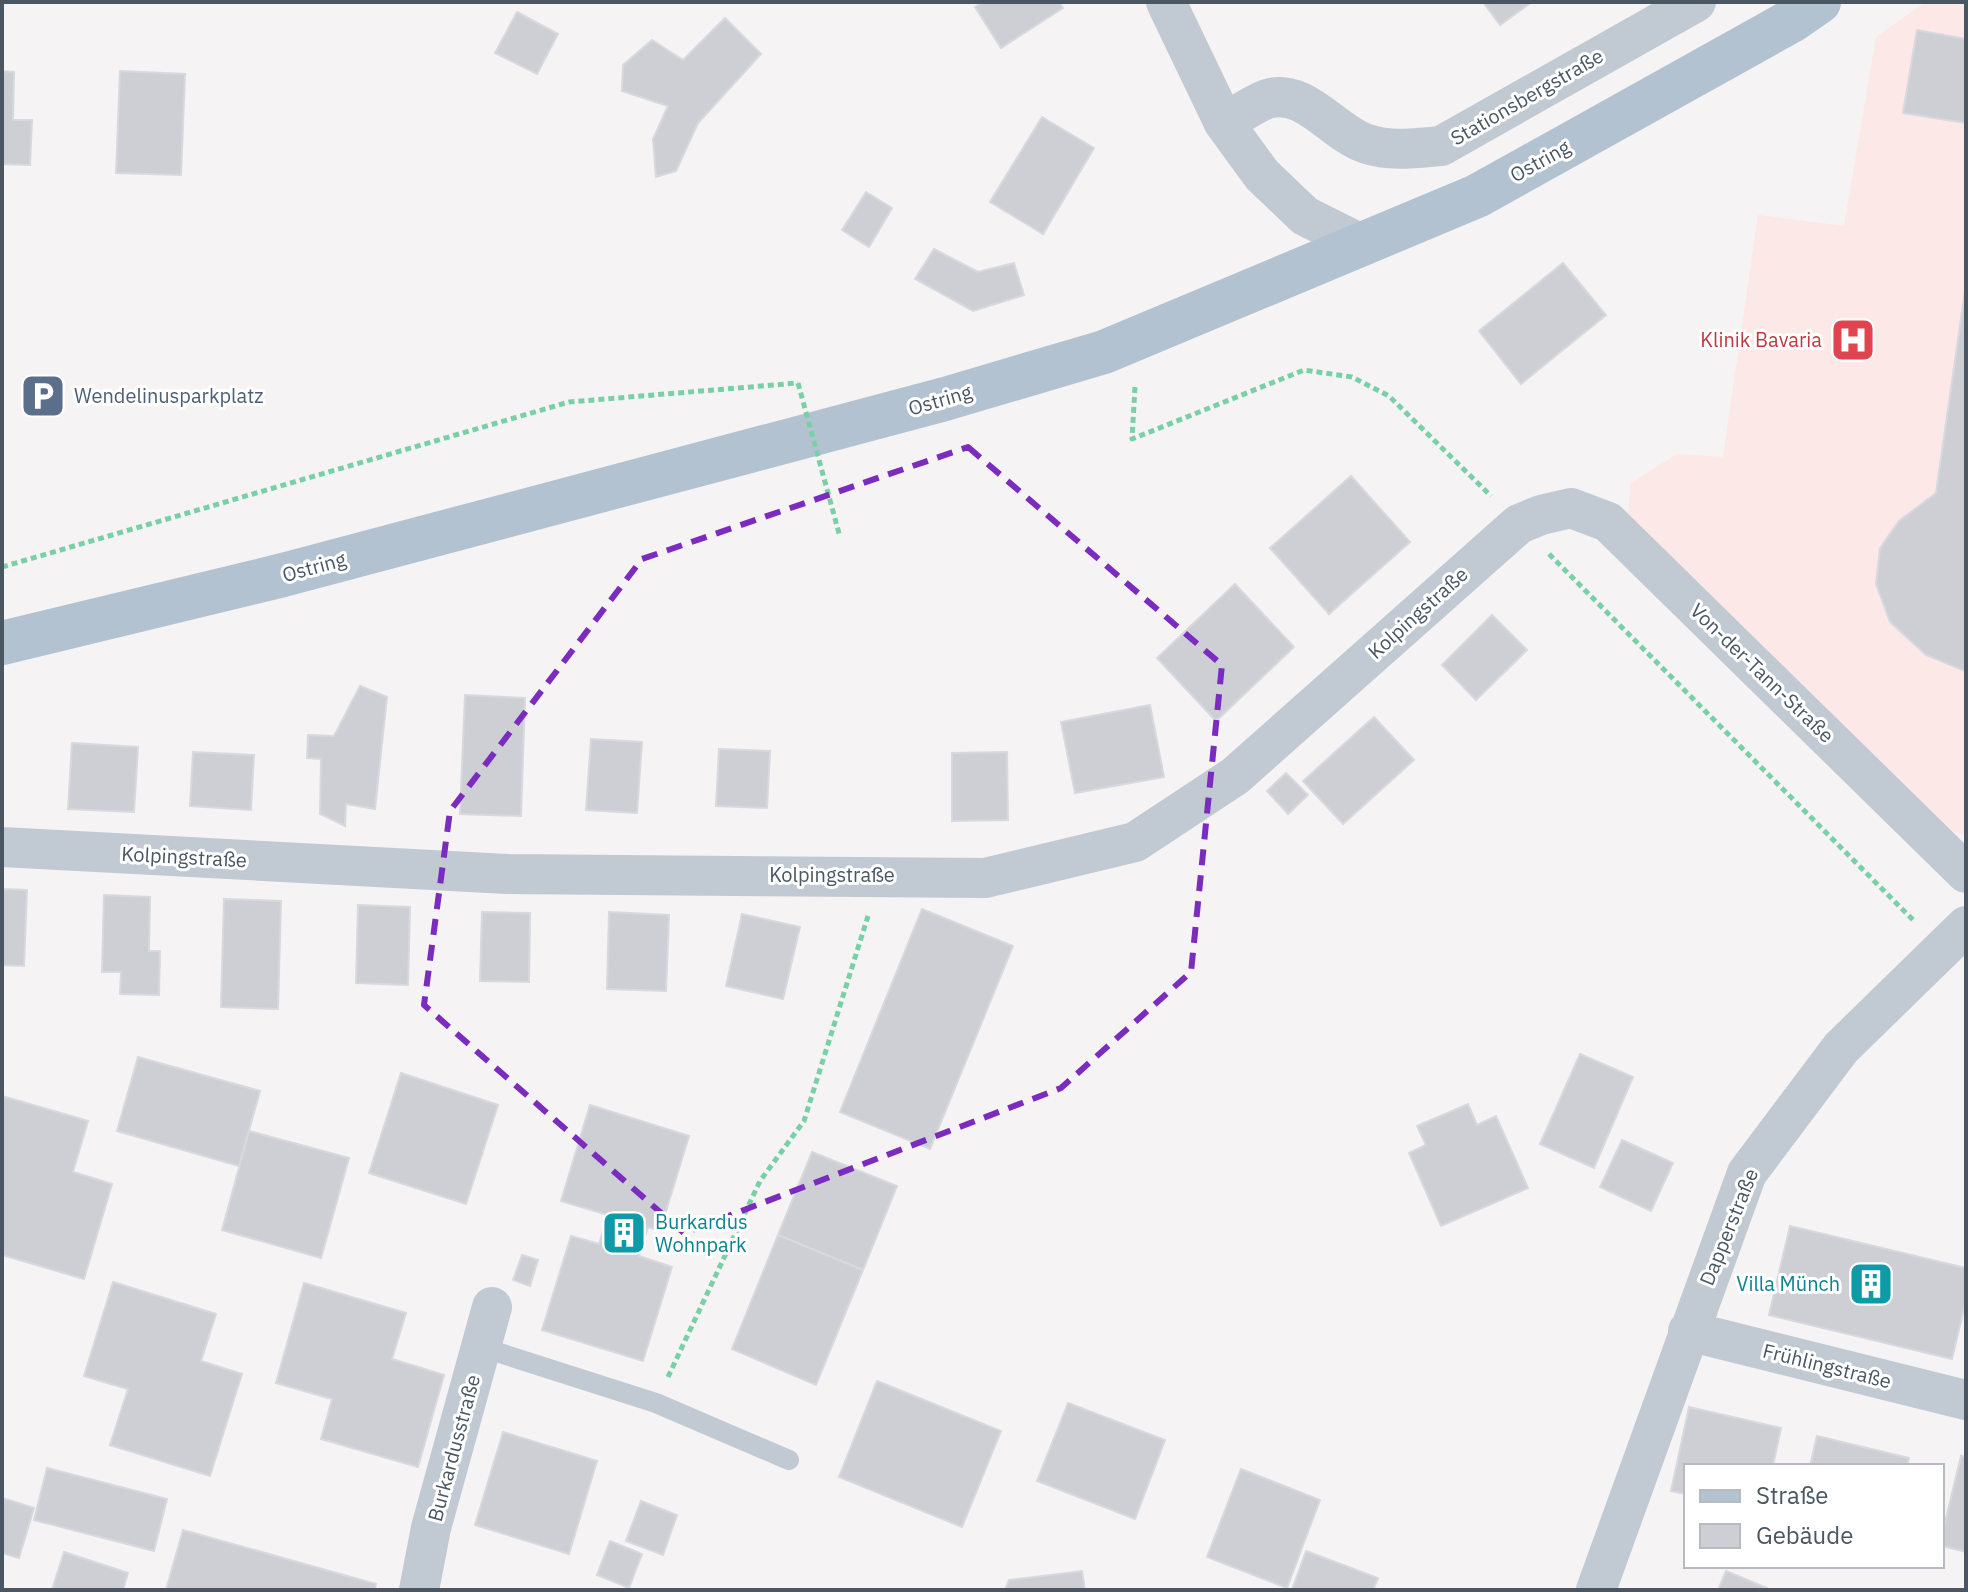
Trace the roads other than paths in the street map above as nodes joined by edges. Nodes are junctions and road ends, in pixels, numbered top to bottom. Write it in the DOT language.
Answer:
graph roads {
  1 [pos="1166,2"];
  2 [pos="1696,2"];
  3 [pos="1819,2"];
  4 [pos="1224,123"];
  5 [pos="1361,244"];
  6 [pos="1530,519"];
  7 [pos="2,643"];
  8 [pos="2,847"];
  9 [pos="1966,873"];
  10 [pos="1953,937"];
  11 [pos="492,1307"];
  12 [pos="1688,1331"];
  13 [pos="481,1347"];
  14 [pos="1966,1400"];
  15 [pos="789,1460"];
  16 [pos="419,1590"];
  17 [pos="1596,1590"];
  1 -- 4 [label="street"];
  2 -- 4 [label="street, Stationsbergstraße"];
  3 -- 5 [label="main road, Ostring"];
  4 -- 5 [label="street"];
  5 -- 7 [label="main road, Ostring"];
  6 -- 8 [label="street, Kolpingstraße"];
  6 -- 9 [label="street, Von-der-Tann-Straße"];
  10 -- 12 [label="street, Dapperstraße"];
  11 -- 13 [label="street, Burkardusstraße"];
  12 -- 14 [label="street, Frühlingstraße"];
  12 -- 17 [label="street, Dapperstraße"];
  13 -- 15 [label="lane"];
  13 -- 16 [label="street, Burkardusstraße"];
}
